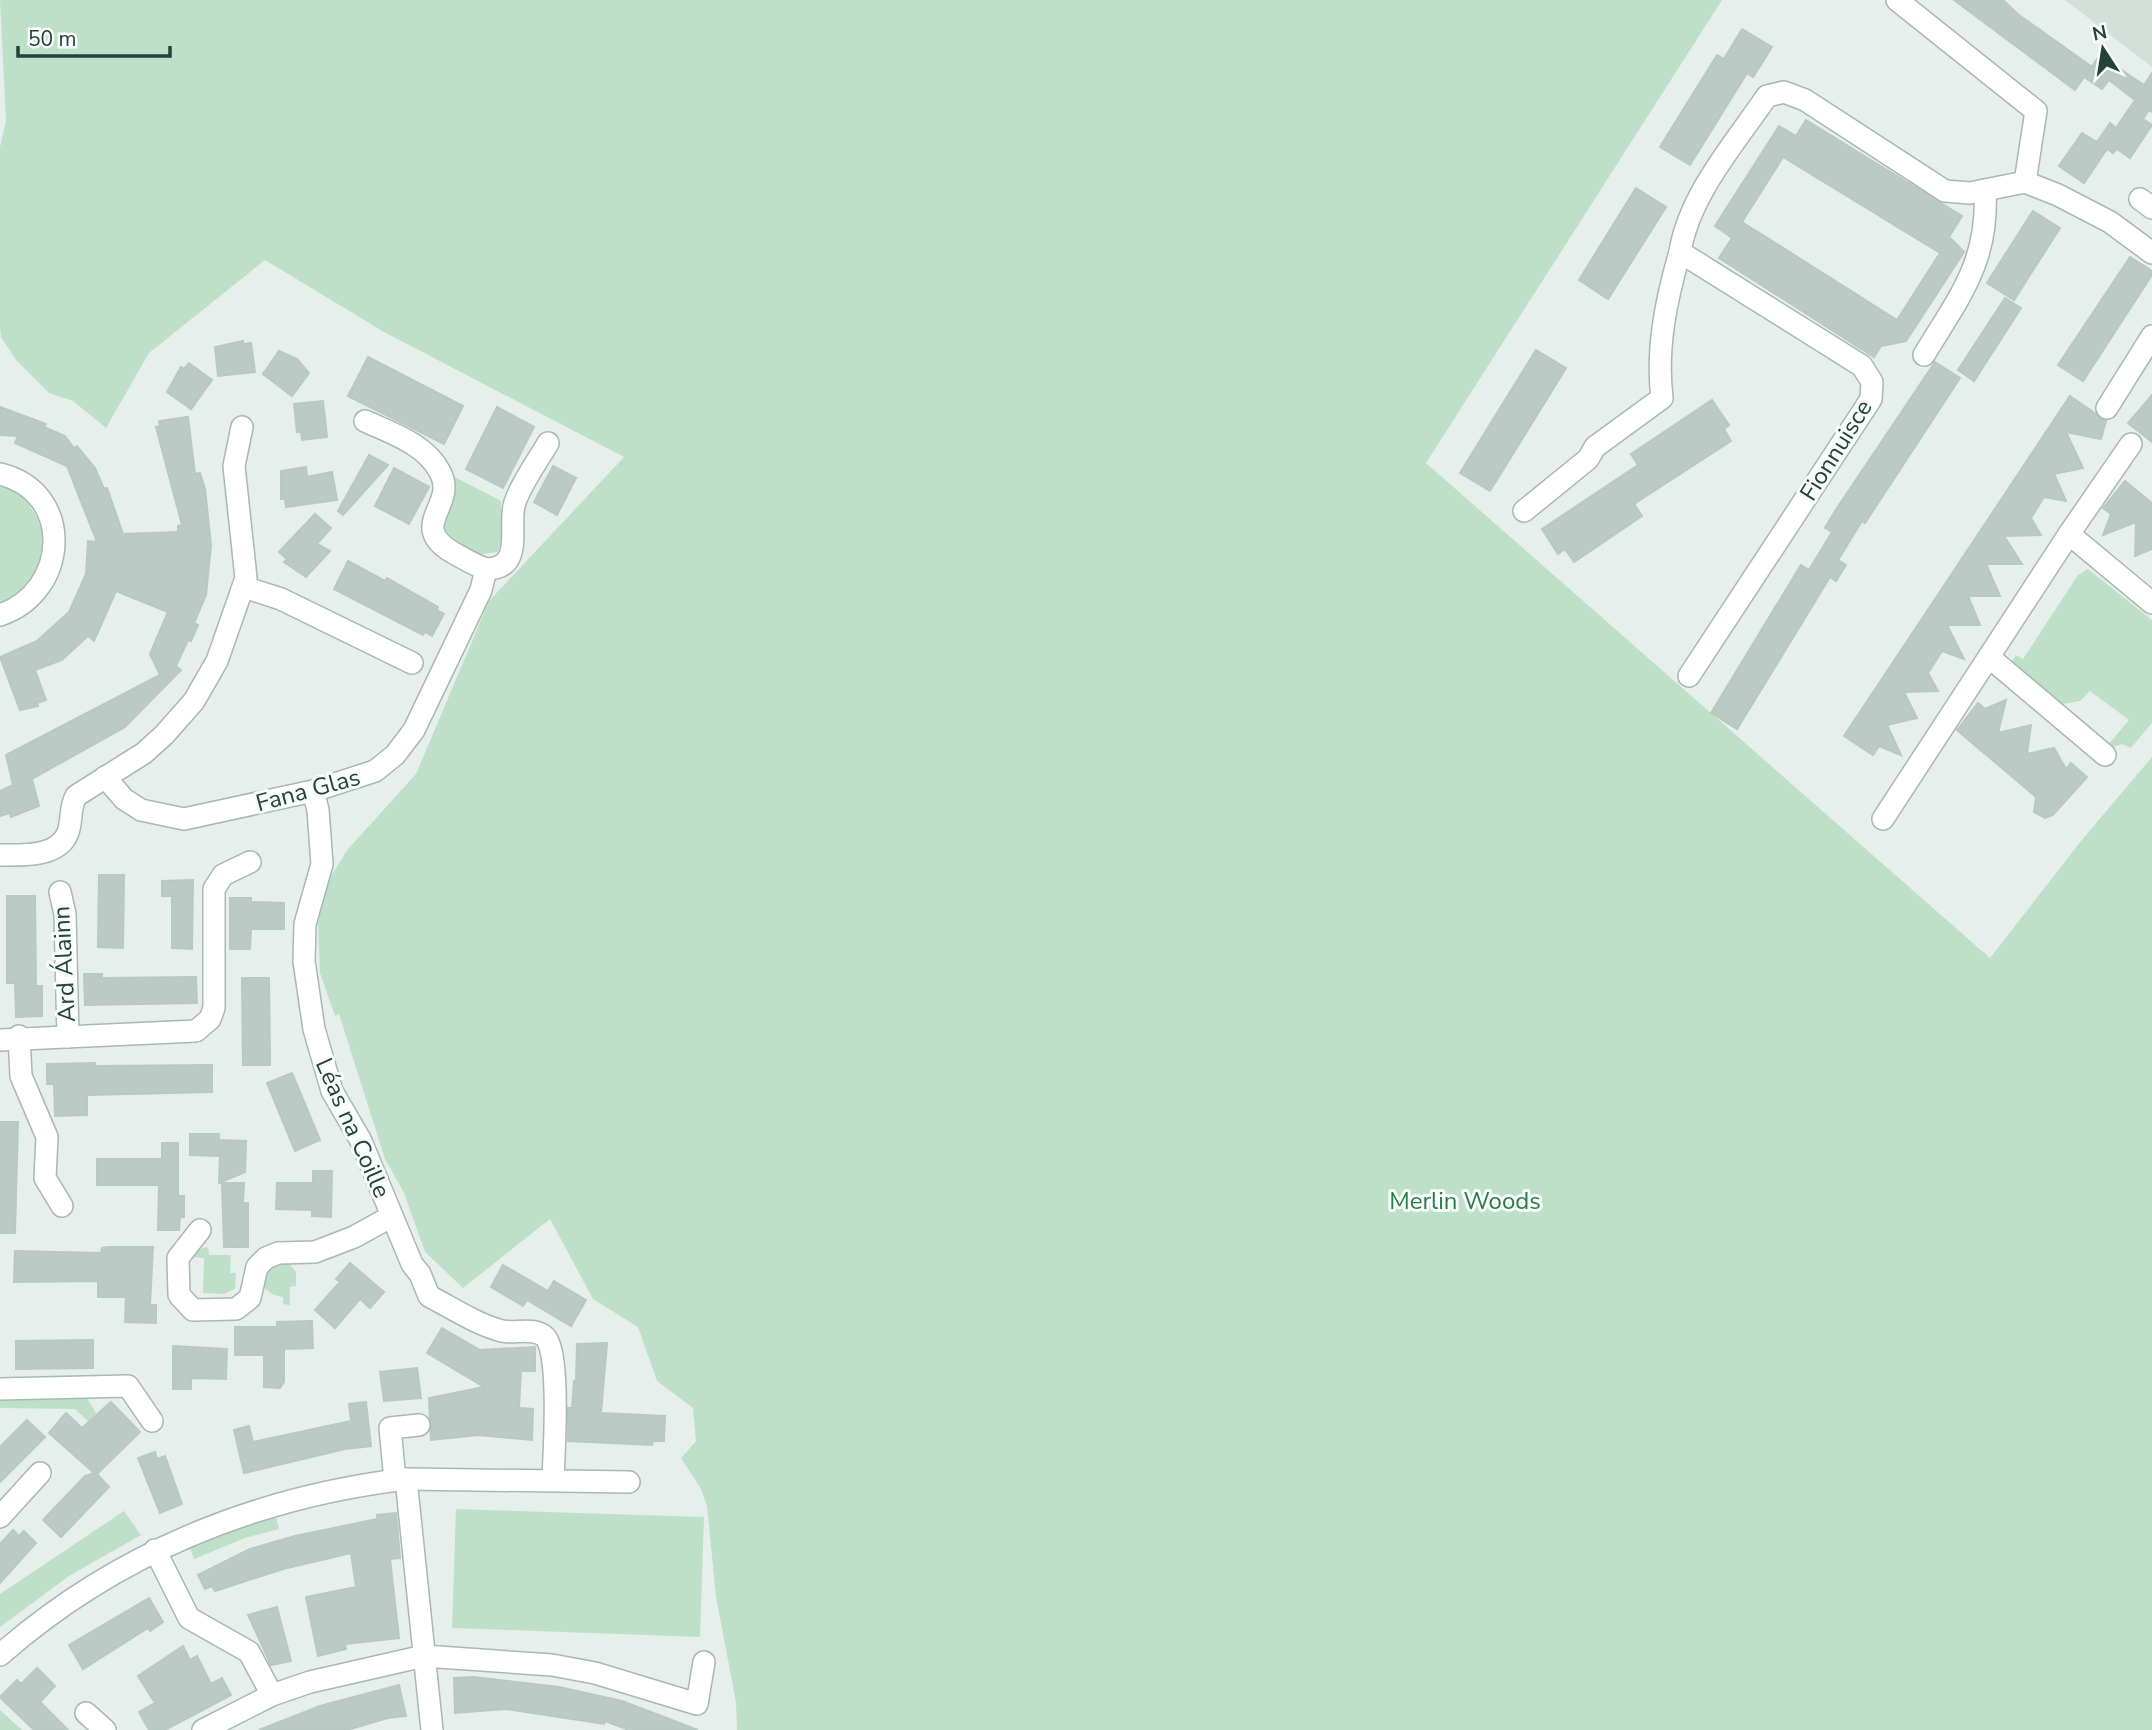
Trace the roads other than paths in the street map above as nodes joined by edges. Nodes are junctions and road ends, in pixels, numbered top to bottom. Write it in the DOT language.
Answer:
graph roads {
  1 [pos="1898,0"];
  2 [pos="2025,182"];
  3 [pos="1985,190"];
  4 [pos="1680,252"];
  5 [pos="2152,253"];
  6 [pos="2152,336"];
  7 [pos="1924,355"];
  8 [pos="2107,408"];
  9 [pos="365,421"];
  10 [pos="242,426"];
  11 [pos="548,443"];
  12 [pos="2131,444"];
  13 [pos="0,474"];
  14 [pos="1524,511"];
  15 [pos="2069,534"];
  16 [pos="486,569"];
  17 [pos="244,587"];
  18 [pos="2152,603"];
  19 [pos="0,615"];
  20 [pos="1989,657"];
  21 [pos="412,663"];
  22 [pos="1689,676"];
  23 [pos="2105,755"];
  24 [pos="105,777"];
  25 [pos="313,791"];
  26 [pos="1884,819"];
  27 [pos="0,855"];
  28 [pos="250,862"];
  29 [pos="60,892"];
  30 [pos="68,1037"];
  31 [pos="10,1038"];
  32 [pos="62,1206"];
  33 [pos="392,1216"];
  34 [pos="200,1230"];
  35 [pos="0,1389"];
  36 [pos="152,1420"];
  37 [pos="419,1425"];
  38 [pos="40,1473"];
  39 [pos="554,1479"];
  40 [pos="400,1480"];
  41 [pos="629,1482"];
  42 [pos="0,1517"];
  43 [pos="155,1550"];
  44 [pos="0,1655"];
  45 [pos="424,1656"];
  46 [pos="704,1662"];
  47 [pos="272,1695"];
  48 [pos="86,1713"];
  49 [pos="105,1730"];
  50 [pos="203,1730"];
  51 [pos="432,1730"];
  1 -- 2 [label="street"];
  2 -- 3 [label="street"];
  2 -- 5 [label="street"];
  3 -- 4 [label="street"];
  3 -- 7 [label="street"];
  4 -- 14 [label="street"];
  4 -- 22 [label="street, Fionnuisce"];
  6 -- 8 [label="street"];
  9 -- 16 [label="street"];
  10 -- 17 [label="street"];
  11 -- 16 [label="street"];
  12 -- 15 [label="street"];
  13 -- 19 [label="street"];
  15 -- 18 [label="street"];
  15 -- 20 [label="street"];
  16 -- 25 [label="street, Fana Glas"];
  17 -- 21 [label="street"];
  17 -- 24 [label="street"];
  20 -- 23 [label="street"];
  20 -- 26 [label="street"];
  24 -- 25 [label="street, Fana Glas"];
  24 -- 27 [label="street"];
  25 -- 33 [label="street, Léas na Coille"];
  28 -- 30 [label="street, Ard Álainn"];
  29 -- 30 [label="street, Ard Álainn"];
  30 -- 31 [label="street, Ard Álainn"];
  31 -- 32 [label="street, Ard Álainn"];
  33 -- 34 [label="street, Léas na Coille"];
  33 -- 39 [label="street, Léas na Coille"];
  35 -- 36 [label="street"];
  37 -- 40 [label="street"];
  38 -- 42 [label="street"];
  39 -- 40 [label="street"];
  39 -- 41 [label="street"];
  40 -- 43 [label="street"];
  40 -- 45 [label="street"];
  43 -- 44 [label="street"];
  43 -- 47 [label="street"];
  45 -- 46 [label="street"];
  45 -- 47 [label="street"];
  45 -- 51 [label="street"];
  47 -- 50 [label="street"];
  48 -- 49 [label="street"];
}
